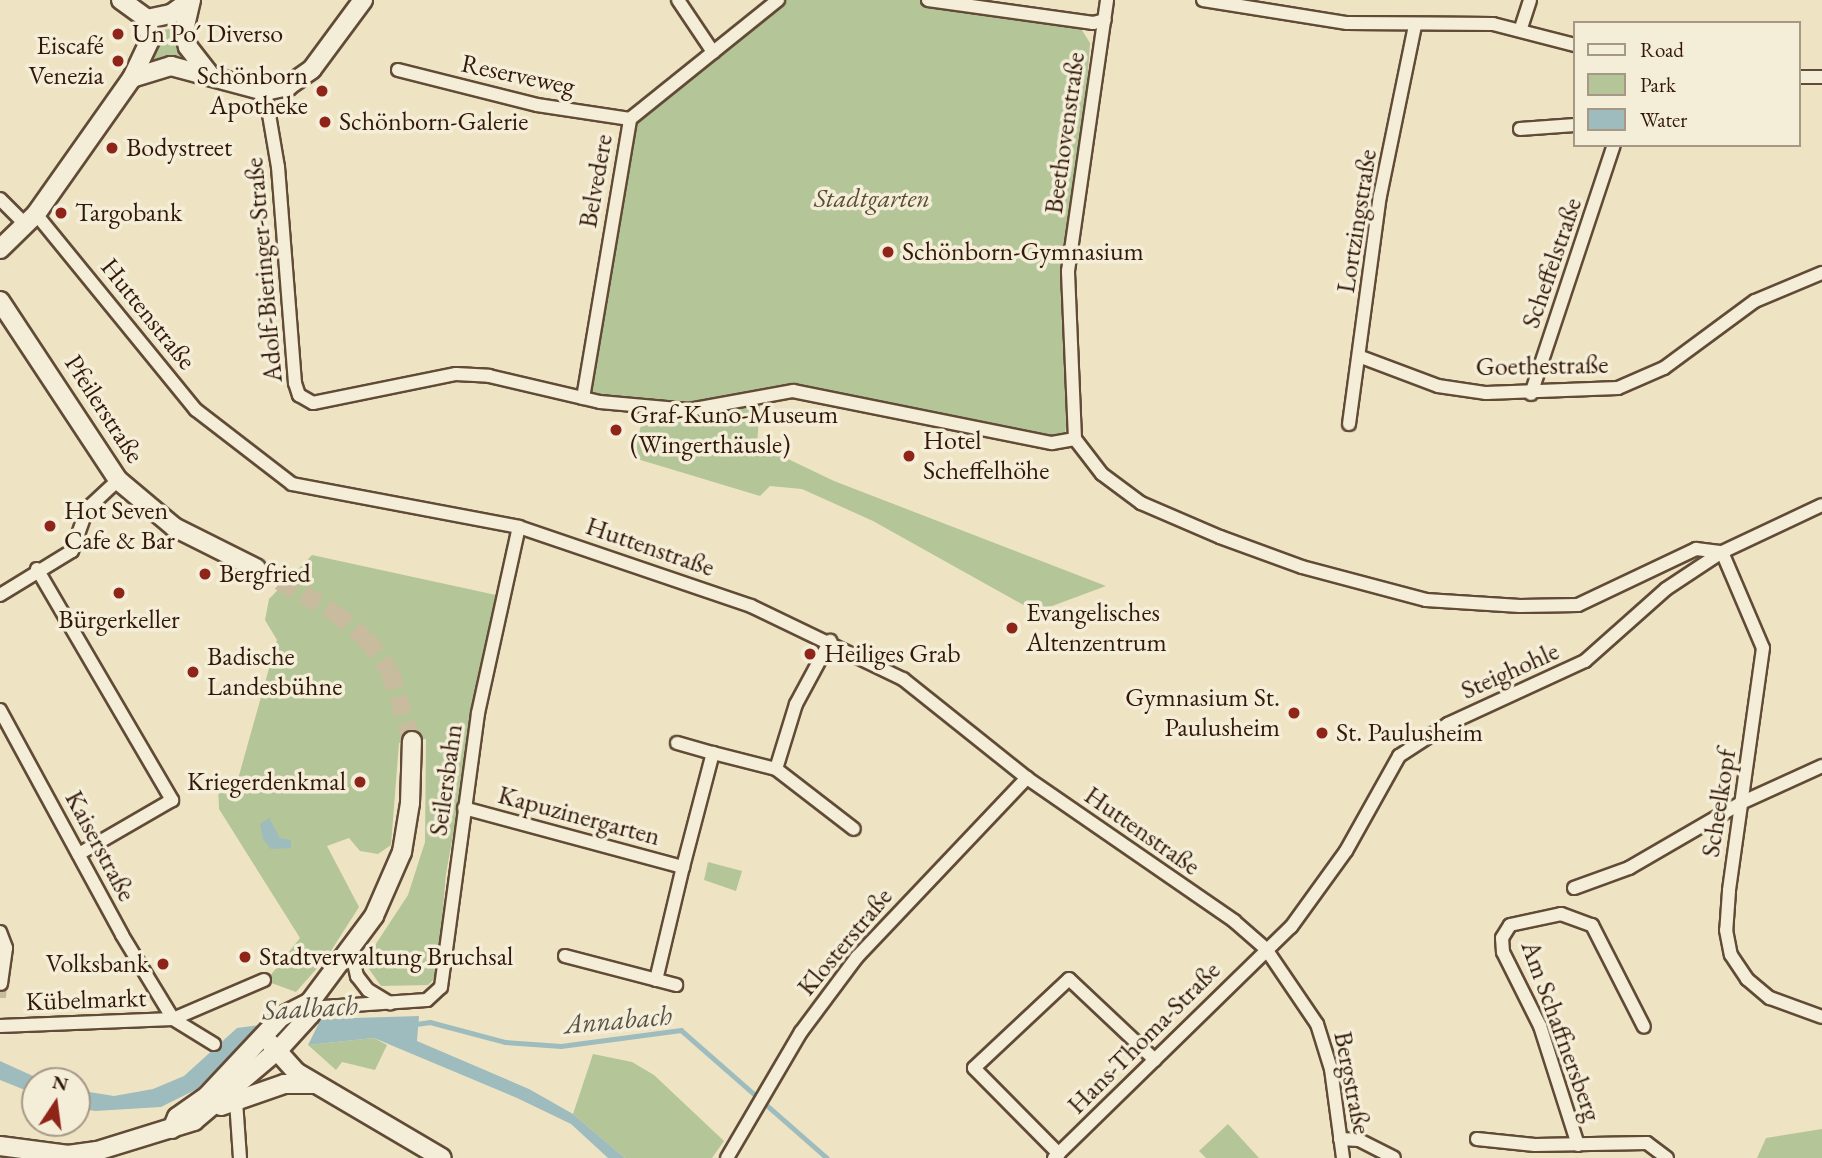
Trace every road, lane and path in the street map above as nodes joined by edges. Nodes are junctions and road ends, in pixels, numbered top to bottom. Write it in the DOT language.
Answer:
graph roads {
  1 [pos="121,0"];
  2 [pos="191,0"];
  3 [pos="363,0"];
  4 [pos="678,0"];
  5 [pos="778,0"];
  6 [pos="928,0"];
  7 [pos="1107,0"];
  8 [pos="1203,0"];
  9 [pos="1530,0"];
  10 [pos="147,19"];
  11 [pos="1105,20"];
  12 [pos="1415,26"];
  13 [pos="1521,28"];
  14 [pos="1574,45"];
  15 [pos="713,51"];
  16 [pos="398,70"];
  17 [pos="208,72"];
  18 [pos="1801,77"];
  19 [pos="1822,77"];
  20 [pos="132,78"];
  21 [pos="265,91"];
  22 [pos="630,119"];
  23 [pos="1574,125"];
  24 [pos="1520,128"];
  25 [pos="1613,147"];
  26 [pos="0,199"];
  27 [pos="31,219"];
  28 [pos="0,249"];
  29 [pos="1822,273"];
  30 [pos="0,301"];
  31 [pos="1361,357"];
  32 [pos="1531,394"];
  33 [pos="583,398"];
  34 [pos="1349,424"];
  35 [pos="1075,439"];
  36 [pos="118,480"];
  37 [pos="1822,505"];
  38 [pos="519,527"];
  39 [pos="1722,552"];
  40 [pos="256,568"];
  41 [pos="37,569"];
  42 [pos="0,595"];
  43 [pos="830,641"];
  44 [pos="0,710"];
  45 [pos="412,741"];
  46 [pos="677,743"];
  47 [pos="713,753"];
  48 [pos="1822,766"];
  49 [pos="776,769"];
  50 [pos="1027,778"];
  51 [pos="1743,802"];
  52 [pos="464,808"];
  53 [pos="854,829"];
  54 [pos="79,854"];
  55 [pos="683,867"];
  56 [pos="1574,888"];
  57 [pos="0,932"];
  58 [pos="1266,949"];
  59 [pos="351,950"];
  60 [pos="565,956"];
  61 [pos="264,980"];
  62 [pos="656,980"];
  63 [pos="1,984"];
  64 [pos="676,985"];
  65 [pos="391,1003"];
  66 [pos="308,1012"];
  67 [pos="1822,1017"];
  68 [pos="173,1019"];
  69 [pos="0,1026"];
  70 [pos="1644,1027"];
  71 [pos="214,1044"];
  72 [pos="274,1045"];
  73 [pos="1155,1060"];
  74 [pos="317,1085"];
  75 [pos="236,1101"];
  76 [pos="211,1110"];
  77 [pos="172,1129"];
  78 [pos="1340,1139"];
  79 [pos="1477,1139"];
  80 [pos="1578,1145"];
  81 [pos="0,1146"];
  82 [pos="1056,1156"];
  83 [pos="240,1158"];
  84 [pos="442,1158"];
  85 [pos="727,1158"];
  86 [pos="1343,1158"];
  87 [pos="1394,1158"];
  88 [pos="1667,1158"];
  1 -- 10 [label="main road"];
  2 -- 10 [label="main road"];
  2 -- 17 [label="main road"];
  3 -- 21 [label="main road"];
  4 -- 15 [label="street"];
  5 -- 15 [label="street, Belvedere"];
  6 -- 11 [label="street"];
  7 -- 11 [label="street, Beethovenstraße"];
  8 -- 12 [label="street"];
  9 -- 13 [label="street"];
  10 -- 20 [label="main road"];
  11 -- 35 [label="street, Beethovenstraße"];
  12 -- 13 [label="street"];
  12 -- 31 [label="street, Lortzingstraße"];
  13 -- 14 [label="street"];
  15 -- 22 [label="street, Belvedere"];
  16 -- 22 [label="street, Reserveweg"];
  17 -- 20 [label="main road"];
  17 -- 21 [label="main road"];
  18 -- 19 [label="street"];
  20 -- 27 [label="main road"];
  21 -- 33 [label="street, Adolf-Bieringer-Straße"];
  22 -- 33 [label="street, Belvedere"];
  23 -- 24 [label="street"];
  25 -- 32 [label="street, Scheffelstraße"];
  26 -- 27 [label="street, Huttenstraße"];
  27 -- 28 [label="main road"];
  27 -- 38 [label="street, Huttenstraße"];
  29 -- 32 [label="street, Goethestraße"];
  30 -- 36 [label="main road, Pfeilerstraße"];
  31 -- 32 [label="street, Goethestraße"];
  31 -- 34 [label="street, Lortzingstraße"];
  33 -- 35 [label="street, Adolf-Bieringer-Straße"];
  35 -- 39 [label="street"];
  36 -- 40 [label="main road, Pfeilerstraße"];
  36 -- 41 [label="street"];
  37 -- 39 [label="street"];
  38 -- 43 [label="street, Huttenstraße"];
  38 -- 52 [label="street, Seilersbahn"];
  39 -- 51 [label="street, Scheelkopf"];
  39 -- 58 [label="street, Steighohle"];
  41 -- 42 [label="street"];
  41 -- 54 [label="street"];
  43 -- 49 [label="street"];
  43 -- 50 [label="street, Huttenstraße"];
  44 -- 54 [label="street, Kaiserstraße"];
  45 -- 59 [label="main road"];
  46 -- 47 [label="street"];
  47 -- 49 [label="street"];
  47 -- 55 [label="street, Kapuzinergarten"];
  48 -- 51 [label="street"];
  49 -- 53 [label="street"];
  50 -- 58 [label="street, Huttenstraße"];
  50 -- 85 [label="street, Klosterstraße"];
  51 -- 56 [label="street"];
  51 -- 67 [label="street, Scheelkopf"];
  52 -- 55 [label="street, Kapuzinergarten"];
  52 -- 65 [label="street, Seilersbahn"];
  54 -- 68 [label="street, Kaiserstraße"];
  55 -- 62 [label="street, Kapuzinergarten"];
  57 -- 63 [label="street"];
  58 -- 73 [label="street, Hans-Thoma-Straße"];
  58 -- 78 [label="street, Bergstraße"];
  59 -- 65 [label="street"];
  59 -- 66 [label="main road"];
  60 -- 62 [label="street"];
  61 -- 68 [label="street"];
  62 -- 64 [label="street"];
  65 -- 66 [label="street, Seilersbahn"];
  66 -- 72 [label="main road"];
  66 -- 72 [label="main road"];
  68 -- 69 [label="street, Kübelmarkt"];
  68 -- 71 [label="street"];
  70 -- 80 [label="street, Am Schaffnersberg"];
  72 -- 74 [label="main road"];
  72 -- 76 [label="main road"];
  72 -- 77 [label="main road"];
  73 -- 82 [label="street, Hans-Thoma-Straße"];
  73 -- 82 [label="street"];
  74 -- 75 [label="main road"];
  74 -- 84 [label="main road"];
  75 -- 76 [label="main road"];
  75 -- 83 [label="street"];
  76 -- 77 [label="main road"];
  77 -- 81 [label="main road"];
  78 -- 86 [label="street, Bergstraße"];
  78 -- 87 [label="street"];
  79 -- 80 [label="street, Am Schaffnersberg"];
  80 -- 88 [label="street, Am Schaffnersberg"];
}
